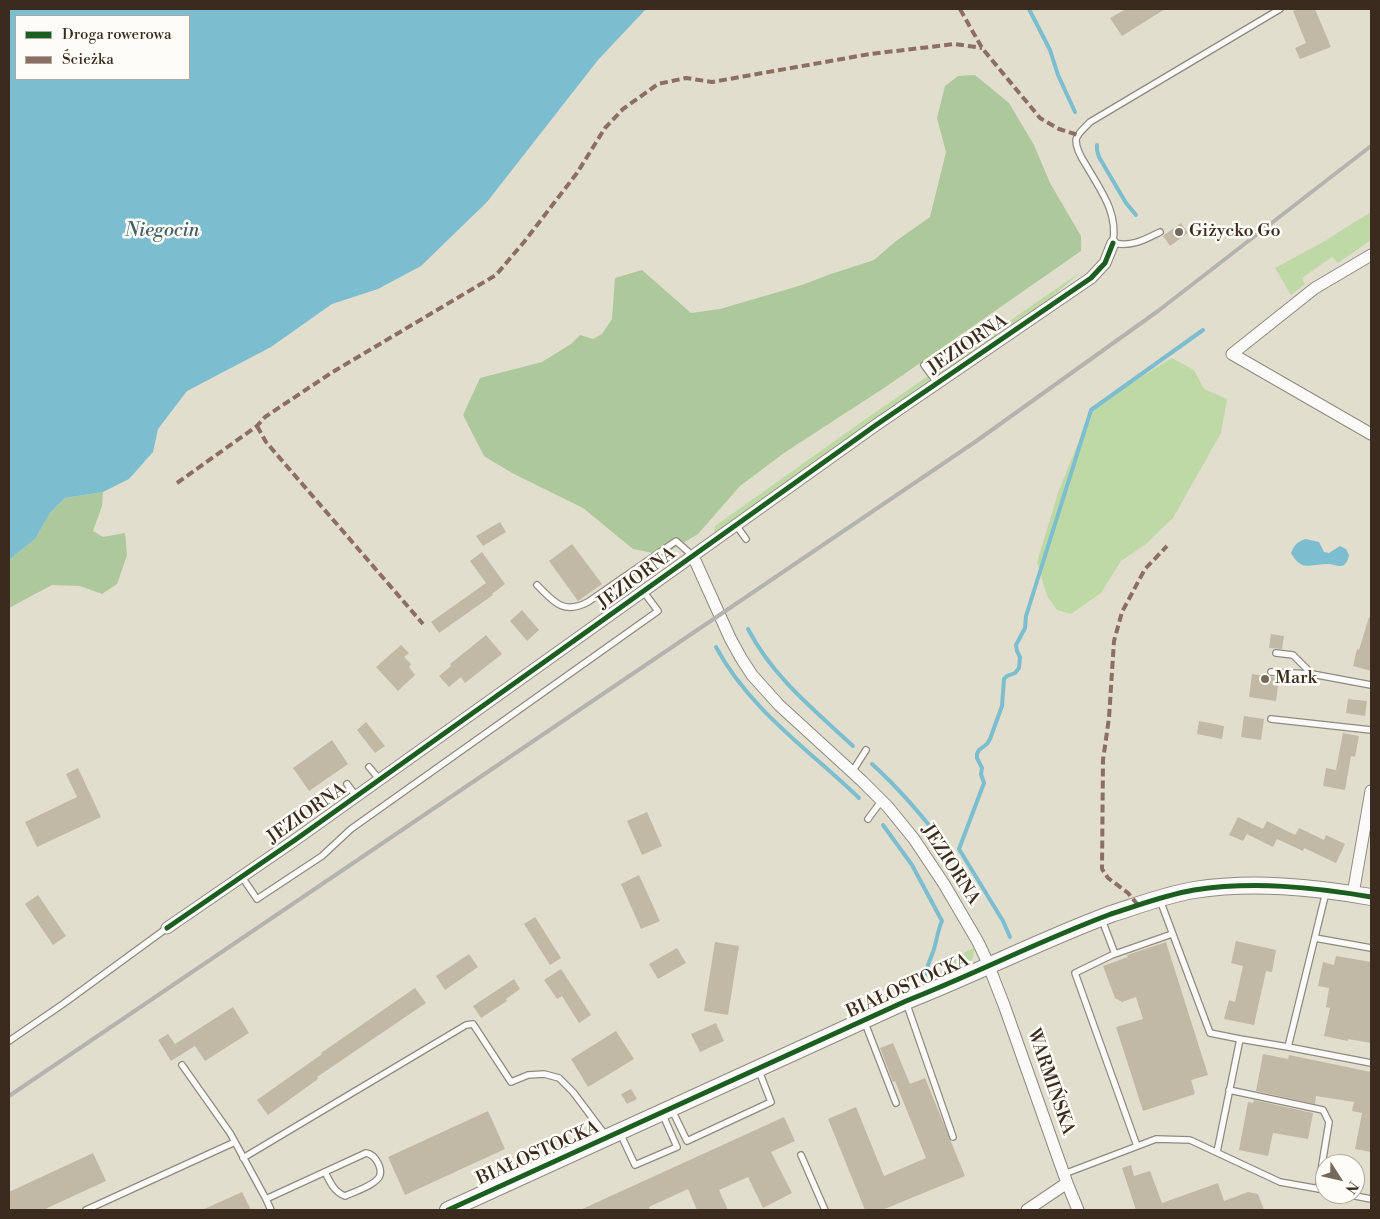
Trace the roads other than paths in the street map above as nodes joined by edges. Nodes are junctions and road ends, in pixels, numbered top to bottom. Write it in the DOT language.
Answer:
graph roads {
  1 [pos="1280,9"];
  2 [pos="1160,232"];
  3 [pos="1113,244"];
  4 [pos="1371,255"];
  5 [pos="924,365"];
  6 [pos="937,383"];
  7 [pos="1371,434"];
  8 [pos="736,525"];
  9 [pos="746,539"];
  10 [pos="693,556"];
  11 [pos="537,585"];
  12 [pos="643,591"];
  13 [pos="1276,653"];
  14 [pos="1270,672"];
  15 [pos="1312,674"];
  16 [pos="1371,685"];
  17 [pos="1271,719"];
  18 [pos="1371,730"];
  19 [pos="866,750"];
  20 [pos="369,767"];
  21 [pos="852,772"];
  22 [pos="380,780"];
  23 [pos="347,784"];
  24 [pos="1371,791"];
  25 [pos="356,796"];
  26 [pos="882,800"];
  27 [pos="868,818"];
  28 [pos="242,877"];
  29 [pos="1326,890"];
  30 [pos="1353,894"];
  31 [pos="1371,897"];
  32 [pos="1159,898"];
  33 [pos="1101,918"];
  34 [pos="167,928"];
  35 [pos="1172,934"];
  36 [pos="1316,938"];
  37 [pos="1371,948"];
  38 [pos="1115,954"];
  39 [pos="989,966"];
  40 [pos="906,1002"];
  41 [pos="864,1021"];
  42 [pos="1240,1039"];
  43 [pos="9,1042"];
  44 [pos="1288,1047"];
  45 [pos="1371,1063"];
  46 [pos="182,1066"];
  47 [pos="758,1069"];
  48 [pos="1229,1090"];
  49 [pos="896,1103"];
  50 [pos="667,1111"];
  51 [pos="614,1135"];
  52 [pos="953,1137"];
  53 [pos="234,1142"];
  54 [pos="1137,1146"];
  55 [pos="1217,1152"];
  56 [pos="1324,1154"];
  57 [pos="800,1155"];
  58 [pos="243,1158"];
  59 [pos="325,1172"];
  60 [pos="1065,1179"];
  61 [pos="1315,1188"];
  62 [pos="266,1199"];
  63 [pos="86,1210"];
  64 [pos="271,1210"];
  65 [pos="448,1210"];
  66 [pos="825,1210"];
  67 [pos="1027,1210"];
  68 [pos="1078,1210"];
  1 -- 3 [label="lane"];
  2 -- 3 [label="lane"];
  3 -- 6 [label="street, JEZIORNA"];
  4 -- 7 [label="street"];
  5 -- 6 [label="lane"];
  6 -- 8 [label="street, JEZIORNA"];
  8 -- 9 [label="lane"];
  8 -- 10 [label="street, JEZIORNA"];
  10 -- 11 [label="lane"];
  10 -- 12 [label="street, JEZIORNA"];
  10 -- 21 [label="street, JEZIORNA"];
  12 -- 22 [label="street, JEZIORNA"];
  12 -- 28 [label="lane"];
  13 -- 15 [label="lane"];
  14 -- 15 [label="lane"];
  15 -- 16 [label="lane"];
  17 -- 18 [label="lane"];
  19 -- 21 [label="lane"];
  20 -- 22 [label="lane"];
  21 -- 26 [label="street, JEZIORNA"];
  22 -- 25 [label="street, JEZIORNA"];
  23 -- 25 [label="lane"];
  24 -- 30 [label="street"];
  25 -- 28 [label="street, JEZIORNA"];
  26 -- 27 [label="lane"];
  26 -- 39 [label="street, JEZIORNA"];
  28 -- 34 [label="street, JEZIORNA"];
  29 -- 30 [label="street, BIAŁOSTOCKA"];
  29 -- 32 [label="street, BIAŁOSTOCKA"];
  29 -- 36 [label="lane"];
  30 -- 31 [label="street, BIAŁOSTOCKA"];
  32 -- 33 [label="street, BIAŁOSTOCKA"];
  32 -- 35 [label="lane"];
  33 -- 38 [label="lane"];
  33 -- 39 [label="street, BIAŁOSTOCKA"];
  34 -- 43 [label="lane, JEZIORNA"];
  35 -- 38 [label="lane"];
  35 -- 42 [label="lane"];
  36 -- 37 [label="lane"];
  36 -- 44 [label="lane"];
  38 -- 54 [label="lane"];
  39 -- 40 [label="street, BIAŁOSTOCKA"];
  39 -- 60 [label="street, WARMIŃSKA"];
  40 -- 41 [label="street, BIAŁOSTOCKA"];
  40 -- 52 [label="lane"];
  41 -- 47 [label="street, BIAŁOSTOCKA"];
  41 -- 49 [label="lane"];
  42 -- 44 [label="lane"];
  42 -- 48 [label="lane"];
  44 -- 45 [label="lane"];
  46 -- 53 [label="lane"];
  47 -- 50 [label="street, BIAŁOSTOCKA"];
  47 -- 50 [label="lane"];
  48 -- 55 [label="lane"];
  48 -- 56 [label="lane"];
  50 -- 51 [label="street, BIAŁOSTOCKA"];
  50 -- 51 [label="lane"];
  51 -- 58 [label="lane"];
  51 -- 65 [label="street, BIAŁOSTOCKA"];
  53 -- 58 [label="lane"];
  53 -- 63 [label="lane"];
  54 -- 55 [label="lane"];
  54 -- 60 [label="lane"];
  55 -- 61 [label="lane"];
  57 -- 66 [label="lane"];
  58 -- 62 [label="lane"];
  59 -- 59 [label="lane"];
  59 -- 62 [label="lane"];
  60 -- 67 [label="street"];
  60 -- 68 [label="street, WARMIŃSKA"];
  62 -- 64 [label="lane"];
}
